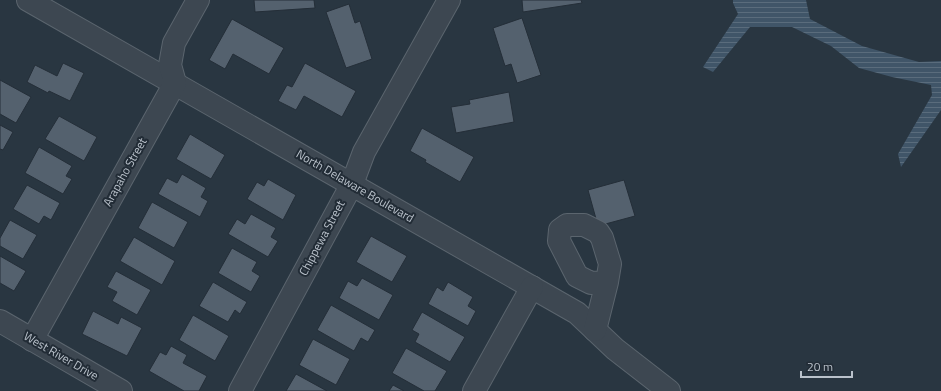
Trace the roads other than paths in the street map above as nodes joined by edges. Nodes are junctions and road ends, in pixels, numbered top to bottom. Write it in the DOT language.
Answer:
graph roads {
  1 [pos="28,0"];
  2 [pos="198,0"];
  3 [pos="449,0"];
  4 [pos="175,84"];
  5 [pos="352,184"];
  6 [pos="607,282"];
  7 [pos="532,287"];
  8 [pos="0,322"];
  9 [pos="595,330"];
  10 [pos="32,340"];
  11 [pos="121,391"];
  12 [pos="240,391"];
  13 [pos="474,391"];
  14 [pos="669,391"];
  1 -- 4 [label="street, North Delaware Boulevard"];
  2 -- 4 [label="street"];
  3 -- 5 [label="street, Chippewa Street"];
  4 -- 5 [label="street, North Delaware Boulevard"];
  4 -- 10 [label="street, Arapaho Street"];
  5 -- 7 [label="street, North Delaware Boulevard"];
  5 -- 12 [label="street, Chippewa Street"];
  6 -- 9 [label="street"];
  7 -- 9 [label="street, North Delaware Boulevard"];
  7 -- 13 [label="street"];
  8 -- 10 [label="street, West River Drive"];
  9 -- 14 [label="street, North Delaware Boulevard"];
  10 -- 11 [label="street, West River Drive"];
}
